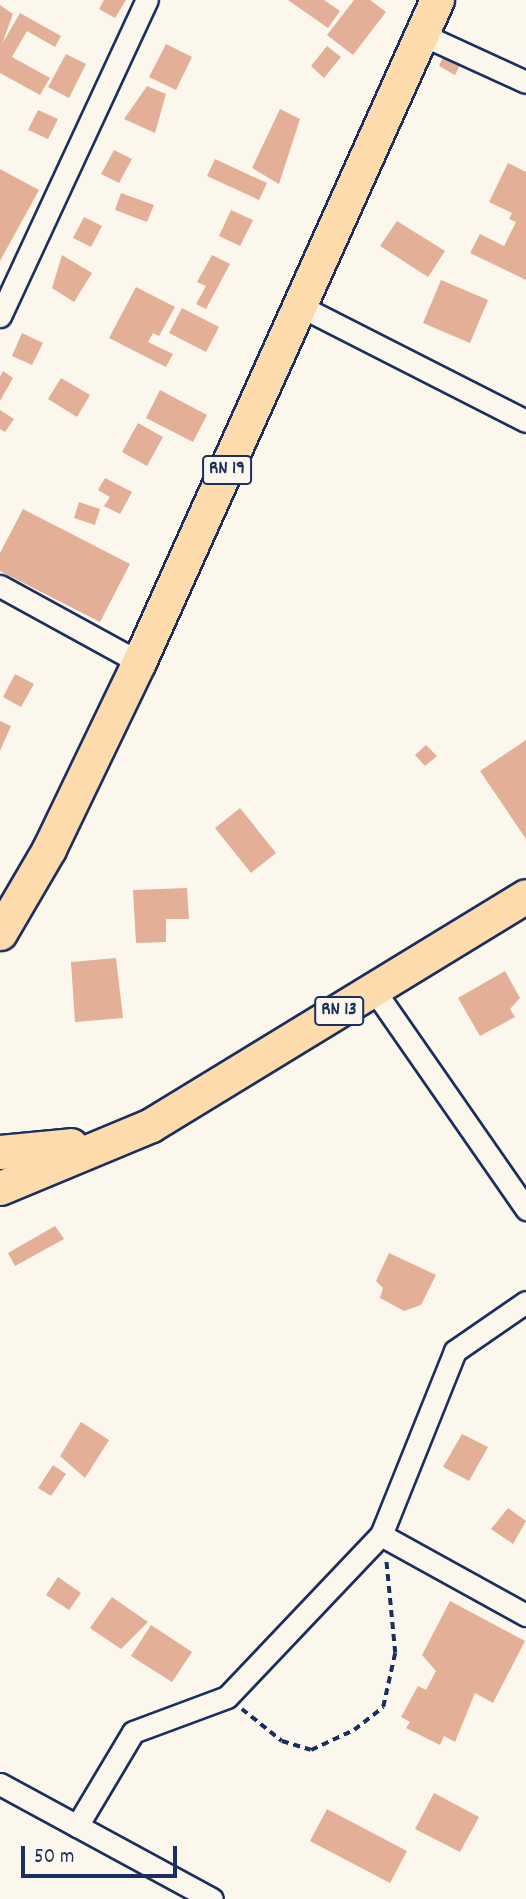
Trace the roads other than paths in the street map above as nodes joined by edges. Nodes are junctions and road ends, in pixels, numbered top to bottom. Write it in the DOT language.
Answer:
graph roads {
  1 [pos="146,0"];
  2 [pos="437,0"];
  3 [pos="421,34"];
  4 [pos="526,82"];
  5 [pos="302,307"];
  6 [pos="0,316"];
  7 [pos="526,421"];
  8 [pos="0,586"];
  9 [pos="139,662"];
  10 [pos="526,896"];
  11 [pos="0,933"];
  12 [pos="374,990"];
  13 [pos="151,1125"];
  14 [pos="0,1152"];
  15 [pos="0,1188"];
  16 [pos="526,1209"];
  17 [pos="526,1302"];
  18 [pos="381,1535"];
  19 [pos="526,1615"];
  20 [pos="0,1784"];
  21 [pos="77,1826"];
  22 [pos="212,1899"];
  1 -- 6 [label="street"];
  2 -- 3 [label="main road, RN 19"];
  3 -- 4 [label="street"];
  3 -- 5 [label="main road, RN 19"];
  5 -- 7 [label="street"];
  5 -- 9 [label="main road, RN 19"];
  8 -- 9 [label="street"];
  9 -- 11 [label="main road, RN 19"];
  10 -- 12 [label="main road, RN 13"];
  12 -- 13 [label="main road, RN 13"];
  12 -- 16 [label="street"];
  13 -- 14 [label="main road, RN 13"];
  13 -- 15 [label="main road, RN 13"];
  17 -- 18 [label="street"];
  18 -- 19 [label="street"];
  18 -- 21 [label="street"];
  20 -- 21 [label="street"];
  21 -- 22 [label="street"];
}
